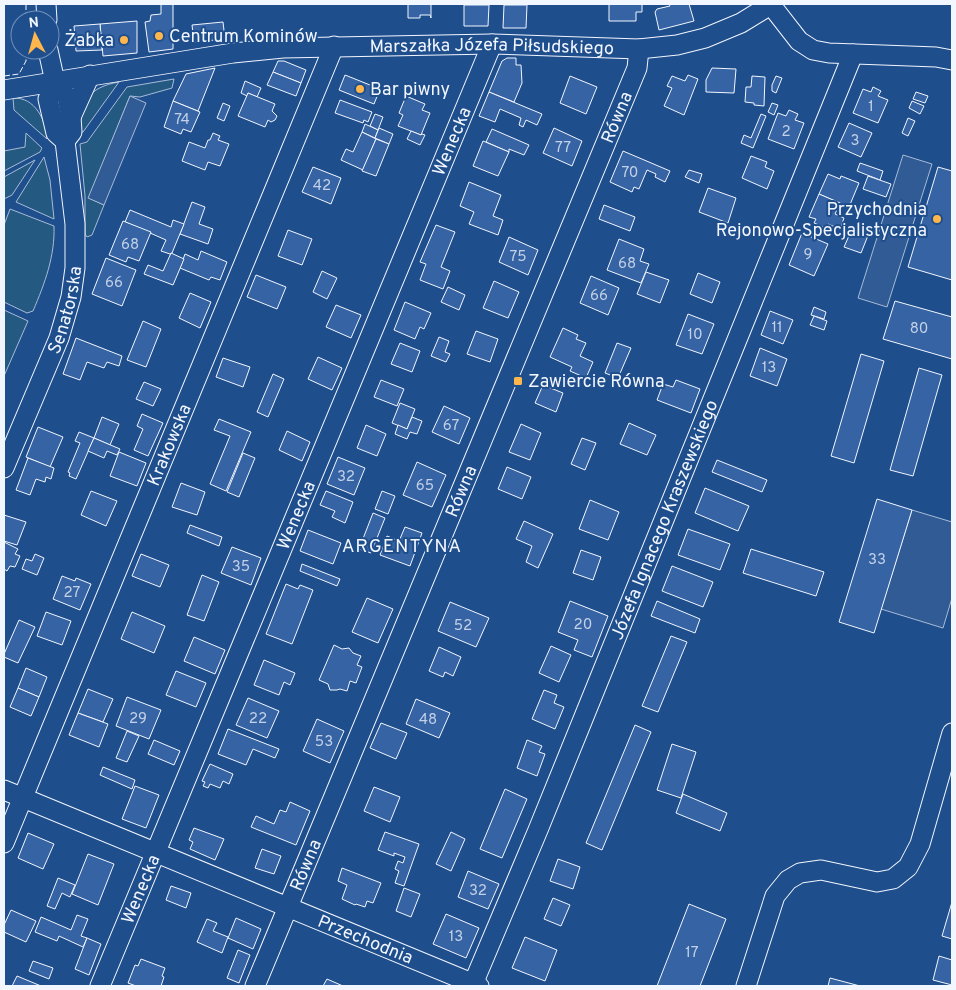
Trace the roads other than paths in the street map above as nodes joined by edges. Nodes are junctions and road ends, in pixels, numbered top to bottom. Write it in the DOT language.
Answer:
graph roads {
  1 [pos="772,4"];
  2 [pos="492,44"];
  3 [pos="334,46"];
  4 [pos="639,49"];
  5 [pos="853,54"];
  6 [pos="50,60"];
  7 [pos="952,60"];
  8 [pos="90,75"];
  9 [pos="54,82"];
  10 [pos="4,90"];
  11 [pos="71,117"];
  12 [pos="64,141"];
  13 [pos="4,468"];
  14 [pos="952,733"];
  15 [pos="4,790"];
  16 [pos="22,797"];
  17 [pos="4,843"];
  18 [pos="155,852"];
  19 [pos="288,907"];
  20 [pos="476,985"];
  21 [pos="100,986"];
  22 [pos="255,986"];
  23 [pos="746,986"];
  1 -- 4 [label="street, Marszałka Józefa Piłsudskiego"];
  1 -- 5 [label="street, Marszałka Józefa Piłsudskiego"];
  2 -- 3 [label="street, Marszałka Józefa Piłsudskiego"];
  2 -- 4 [label="street, Marszałka Józefa Piłsudskiego"];
  2 -- 18 [label="street, Wenecka"];
  3 -- 8 [label="street, Marszałka Józefa Piłsudskiego"];
  3 -- 16 [label="street, Krakowska"];
  4 -- 19 [label="street, Równa"];
  5 -- 7 [label="street, Marszałka Józefa Piłsudskiego"];
  5 -- 20 [label="street, Józefa Ignacego Kraszewskiego"];
  6 -- 9 [label="street"];
  8 -- 9 [label="street, Marszałka Józefa Piłsudskiego"];
  8 -- 11 [label="street, Senatorska"];
  9 -- 10 [label="street, Marszałka Józefa Piłsudskiego"];
  9 -- 11 [label="street"];
  9 -- 12 [label="street, Senatorska"];
  11 -- 12 [label="street, Senatorska"];
  12 -- 13 [label="street, Senatorska"];
  14 -- 23 [label="street"];
  15 -- 16 [label="street, Przechodnia"];
  16 -- 17 [label="street, Krakowska"];
  16 -- 18 [label="street, Przechodnia"];
  18 -- 19 [label="street, Przechodnia"];
  18 -- 21 [label="street, Wenecka"];
  19 -- 20 [label="street, Przechodnia"];
  19 -- 22 [label="street, Równa"];
}
